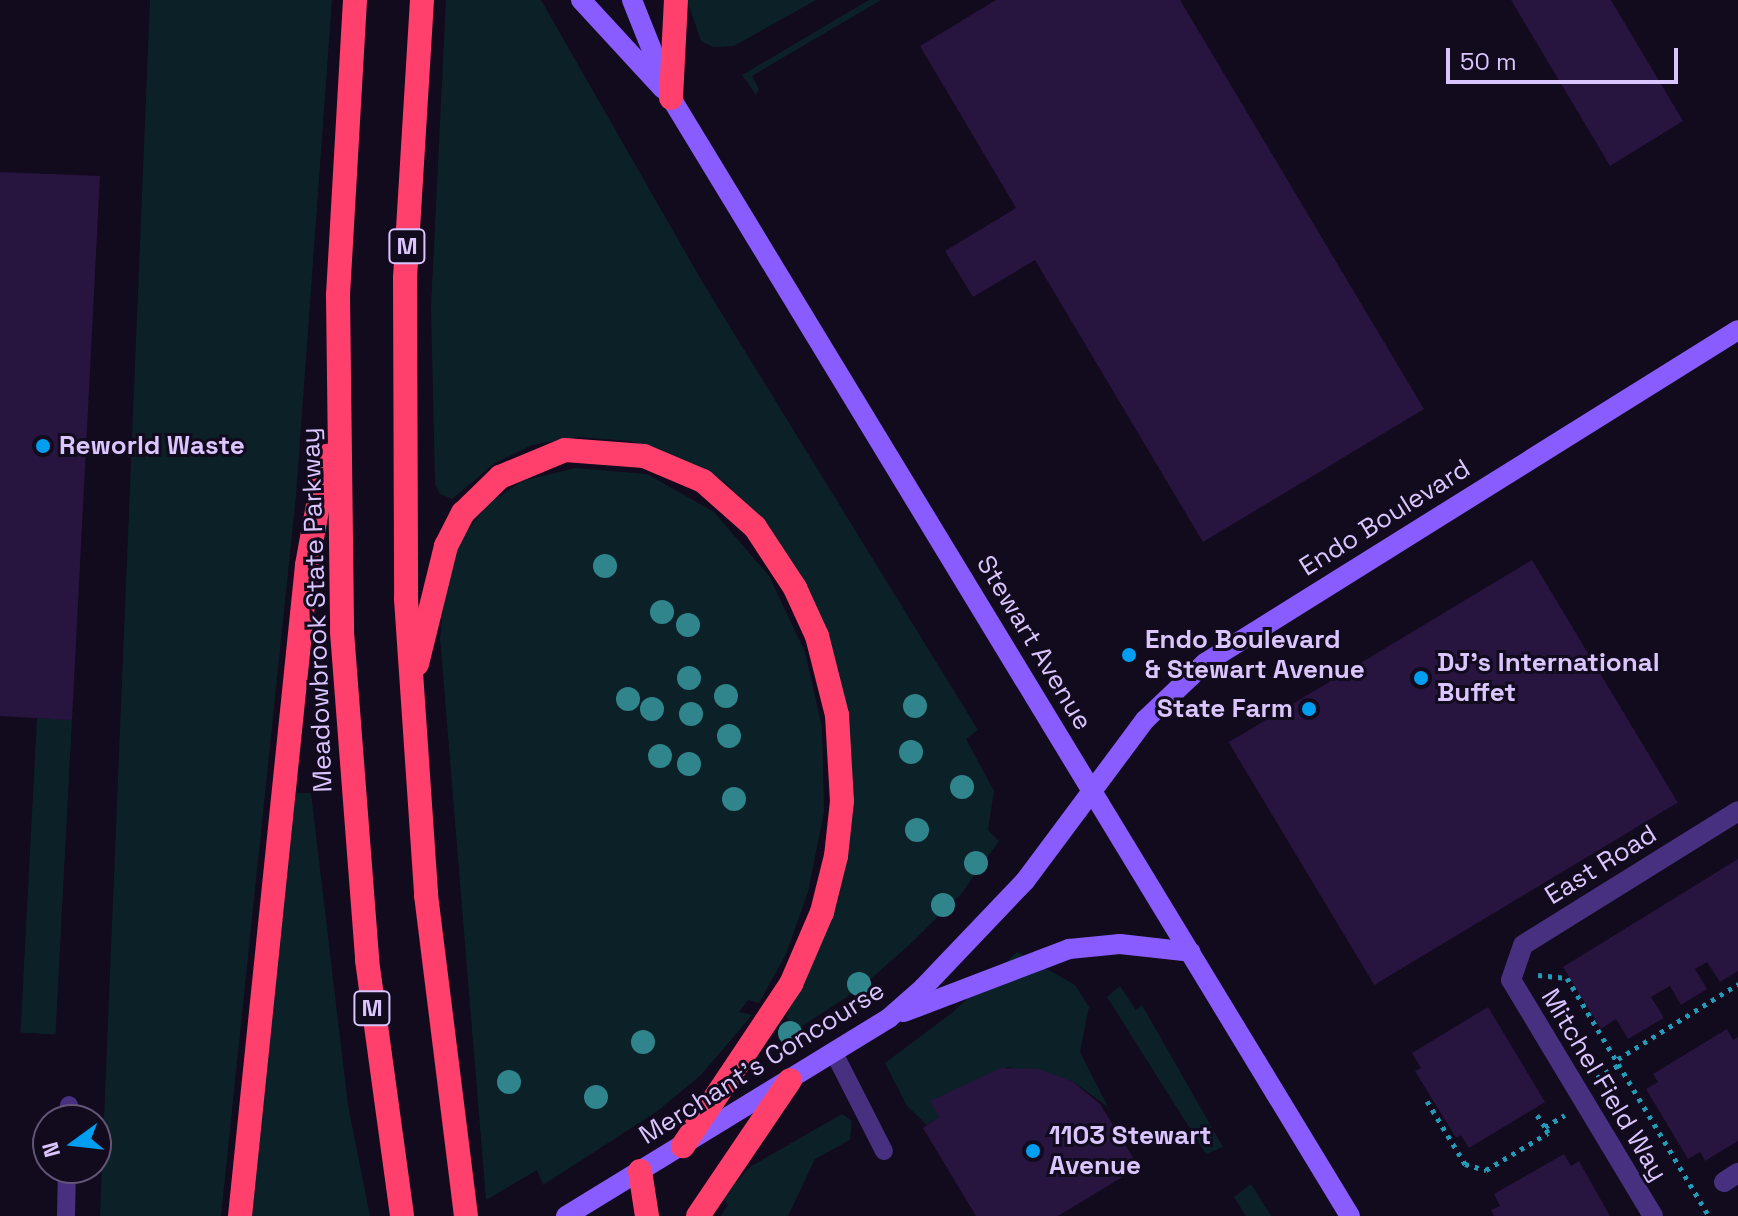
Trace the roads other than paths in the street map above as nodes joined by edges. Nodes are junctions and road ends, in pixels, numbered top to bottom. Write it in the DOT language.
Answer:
graph roads {
  1 [pos="355,0"];
  2 [pos="422,0"];
  3 [pos="581,0"];
  4 [pos="632,0"];
  5 [pos="676,0"];
  6 [pos="671,98"];
  7 [pos="1738,330"];
  8 [pos="336,403"];
  9 [pos="410,693"];
  10 [pos="1091,787"];
  11 [pos="1738,811"];
  12 [pos="1191,952"];
  13 [pos="1511,980"];
  14 [pos="889,1018"];
  15 [pos="834,1053"];
  16 [pos="790,1080"];
  17 [pos="683,1146"];
  18 [pos="884,1151"];
  19 [pos="640,1171"];
  20 [pos="67,1184"];
  21 [pos="66,1216"];
  22 [pos="240,1216"];
  23 [pos="402,1216"];
  24 [pos="466,1216"];
  25 [pos="566,1216"];
  26 [pos="647,1216"];
  27 [pos="698,1216"];
  28 [pos="1350,1216"];
  29 [pos="1653,1216"];
  1 -- 8 [label="highway, Meadowbrook State Parkway / M"];
  2 -- 9 [label="highway, M"];
  3 -- 6 [label="main road, Stewart Avenue"];
  4 -- 6 [label="main road, Stewart Avenue"];
  5 -- 6 [label="highway"];
  6 -- 10 [label="main road, Stewart Avenue"];
  7 -- 10 [label="main road, Endo Boulevard"];
  8 -- 22 [label="highway"];
  8 -- 23 [label="highway, Meadowbrook State Parkway / M"];
  9 -- 17 [label="highway"];
  9 -- 24 [label="highway, M"];
  10 -- 12 [label="main road, Stewart Avenue"];
  10 -- 14 [label="main road, Merchant's Concourse"];
  11 -- 13 [label="street, East Road"];
  12 -- 14 [label="main road"];
  12 -- 28 [label="main road, Stewart Avenue"];
  13 -- 29 [label="street, Mitchel Field Way"];
  14 -- 15 [label="main road, Merchant's Concourse"];
  15 -- 16 [label="main road, Merchant's Concourse"];
  15 -- 18 [label="lane"];
  16 -- 17 [label="main road, Merchant's Concourse"];
  16 -- 27 [label="highway"];
  17 -- 19 [label="main road, Merchant's Concourse"];
  19 -- 25 [label="main road, Merchant's Concourse"];
  19 -- 26 [label="highway"];
  20 -- 21 [label="lane"];
}
